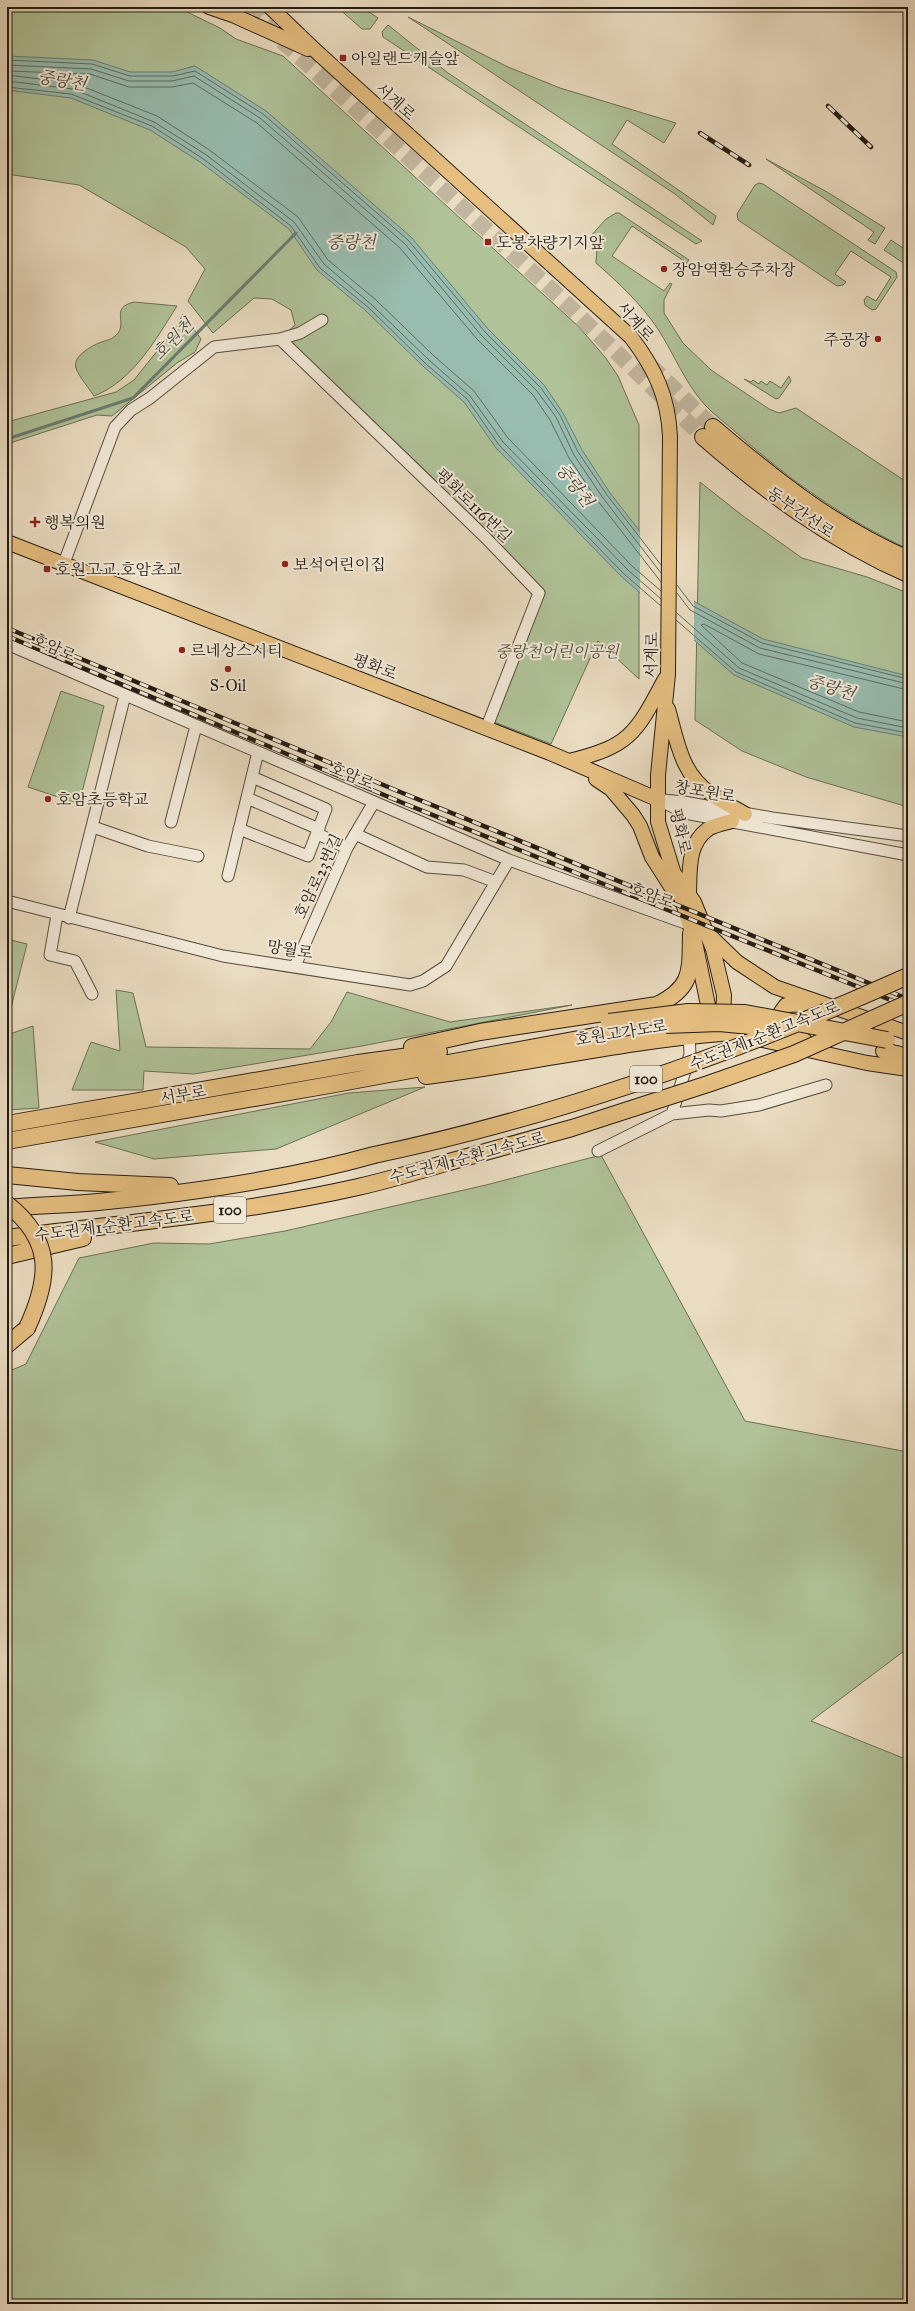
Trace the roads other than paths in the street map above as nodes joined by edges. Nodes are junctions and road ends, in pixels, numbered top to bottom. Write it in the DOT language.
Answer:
graph roads {
  1 [pos="209,7"];
  2 [pos="270,7"];
  3 [pos="318,54"];
  4 [pos="322,320"];
  5 [pos="280,339"];
  6 [pos="7,542"];
  7 [pos="908,559"];
  8 [pos="64,563"];
  9 [pos="908,574"];
  10 [pos="7,644"];
  11 [pos="668,674"];
  12 [pos="125,696"];
  13 [pos="666,697"];
  14 [pos="196,726"];
  15 [pos="486,729"];
  16 [pos="258,752"];
  17 [pos="569,761"];
  18 [pos="252,777"];
  19 [pos="247,798"];
  20 [pos="657,799"];
  21 [pos="374,802"];
  22 [pos="745,814"];
  23 [pos="732,820"];
  24 [pos="171,822"];
  25 [pos="93,827"];
  26 [pos="239,829"];
  27 [pos="319,832"];
  28 [pos="355,834"];
  29 [pos="908,836"];
  30 [pos="347,848"];
  31 [pos="908,855"];
  32 [pos="198,856"];
  33 [pos="509,860"];
  34 [pos="228,876"];
  35 [pos="496,882"];
  36 [pos="685,897"];
  37 [pos="7,901"];
  38 [pos="57,914"];
  39 [pos="69,918"];
  40 [pos="695,929"];
  41 [pos="696,949"];
  42 [pos="713,949"];
  43 [pos="295,966"];
  44 [pos="908,976"];
  45 [pos="92,994"];
  46 [pos="908,1003"];
  47 [pos="824,1004"];
  48 [pos="657,1005"];
  49 [pos="610,1028"];
  50 [pos="721,1033"];
  51 [pos="908,1033"];
  52 [pos="689,1036"];
  53 [pos="657,1040"];
  54 [pos="885,1045"];
  55 [pos="908,1046"];
  56 [pos="817,1051"];
  57 [pos="908,1057"];
  58 [pos="358,1063"];
  59 [pos="908,1069"];
  60 [pos="335,1084"];
  61 [pos="826,1085"];
  62 [pos="672,1114"];
  63 [pos="7,1124"];
  64 [pos="7,1141"];
  65 [pos="598,1151"];
  66 [pos="7,1175"];
  67 [pos="210,1188"];
  68 [pos="7,1204"];
  69 [pos="7,1208"];
  70 [pos="152,1221"];
  71 [pos="7,1238"];
  72 [pos="7,1256"];
  73 [pos="7,1345"];
  1 -- 3 [label="main road"];
  2 -- 3 [label="main road, 서계로"];
  3 -- 11 [label="main road, 서계로"];
  4 -- 5 [label="street"];
  5 -- 8 [label="street"];
  5 -- 15 [label="street, 평화로116번길"];
  6 -- 8 [label="main road, 평화로"];
  7 -- 9 [label="highway, 동부간선로"];
  8 -- 15 [label="main road, 평화로"];
  10 -- 12 [label="street, 호암로"];
  11 -- 13 [label="main road, 서계로"];
  11 -- 17 [label="main road"];
  12 -- 14 [label="street, 호암로"];
  12 -- 25 [label="street"];
  13 -- 20 [label="main road, 서계로"];
  13 -- 22 [label="main road"];
  14 -- 16 [label="street, 호암로"];
  14 -- 24 [label="street"];
  15 -- 17 [label="main road, 평화로"];
  16 -- 18 [label="street"];
  16 -- 21 [label="street, 호암로"];
  17 -- 20 [label="main road, 평화로"];
  17 -- 36 [label="main road"];
  18 -- 19 [label="street"];
  18 -- 27 [label="street"];
  19 -- 26 [label="street"];
  19 -- 27 [label="street"];
  20 -- 22 [label="street, 창포원로"];
  20 -- 23 [label="street, 창포원로"];
  20 -- 36 [label="main road, 평화로"];
  21 -- 28 [label="street, 호암로23번길"];
  21 -- 33 [label="street, 호암로"];
  22 -- 29 [label="street, 창포원로"];
  23 -- 31 [label="street, 창포원로"];
  23 -- 36 [label="main road"];
  25 -- 32 [label="street"];
  25 -- 39 [label="street"];
  26 -- 27 [label="street"];
  26 -- 34 [label="street"];
  27 -- 30 [label="street"];
  28 -- 30 [label="street, 호암로23번길"];
  28 -- 35 [label="street"];
  30 -- 43 [label="street, 호암로23번길"];
  33 -- 35 [label="street, 망월로"];
  33 -- 40 [label="street, 호암로"];
  35 -- 43 [label="street, 망월로"];
  36 -- 40 [label="main road, 평화로"];
  37 -- 38 [label="street, 망월로"];
  38 -- 39 [label="street, 망월로"];
  38 -- 45 [label="street"];
  39 -- 43 [label="street, 망월로"];
  40 -- 41 [label="main road, 평화로"];
  40 -- 42 [label="main road, 평화로"];
  40 -- 47 [label="main road, 평화로"];
  40 -- 48 [label="highway"];
  41 -- 42 [label="main road"];
  41 -- 50 [label="main road, 평화로"];
  42 -- 50 [label="main road, 평화로"];
  44 -- 67 [label="highway, 수도권제1순환고속도로 / 100, bridge"];
  46 -- 70 [label="highway, 수도권제1순환고속도로 / 100, bridge"];
  47 -- 51 [label="main road, 평화로"];
  47 -- 56 [label="main road"];
  48 -- 53 [label="highway"];
  48 -- 58 [label="highway"];
  49 -- 54 [label="highway, 호원고가도로, bridge"];
  49 -- 58 [label="highway, 호원고가도로"];
  49 -- 60 [label="highway, 호원고가도로"];
  50 -- 52 [label="highway"];
  50 -- 56 [label="main road"];
  52 -- 53 [label="highway"];
  52 -- 62 [label="street"];
  53 -- 60 [label="highway"];
  54 -- 55 [label="highway, 호원고가도로"];
  54 -- 57 [label="highway, 호원고가도로"];
  56 -- 59 [label="main road"];
  58 -- 63 [label="highway, 서부로"];
  60 -- 64 [label="highway, 서부로"];
  61 -- 62 [label="street"];
  62 -- 65 [label="street"];
  66 -- 67 [label="highway"];
  67 -- 69 [label="highway, 수도권제1순환고속도로 / 100"];
  68 -- 73 [label="highway, bridge"];
  70 -- 71 [label="highway, 수도권제1순환고속도로 / 100"];
  70 -- 72 [label="highway"];
}
